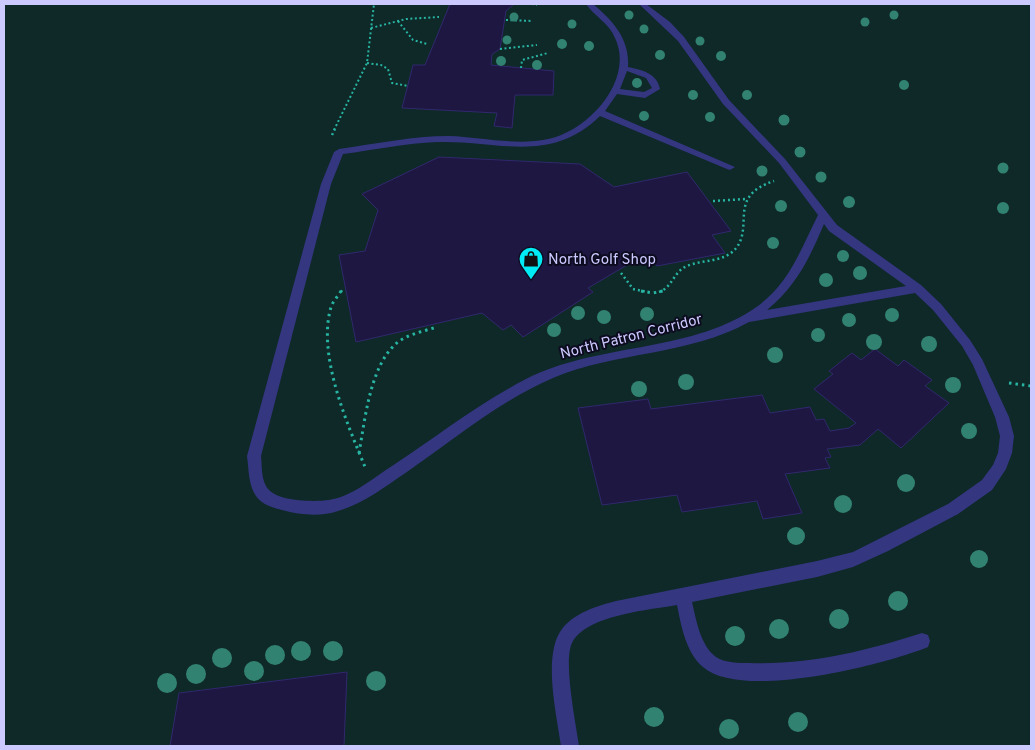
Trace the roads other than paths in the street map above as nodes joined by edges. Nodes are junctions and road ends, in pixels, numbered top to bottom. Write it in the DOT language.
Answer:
graph roads {
  1 [pos="589,4"];
  2 [pos="642,4"];
  3 [pos="623,68"];
  4 [pos="615,91"];
  5 [pos="598,112"];
  6 [pos="730,167"];
  7 [pos="822,216"];
  8 [pos="917,288"];
  9 [pos="747,318"];
  10 [pos="682,596"];
  11 [pos="922,641"];
  12 [pos="570,746"];
  1 -- 3 [label="lane"];
  2 -- 7 [label="lane"];
  3 -- 4 [label="lane"];
  3 -- 4 [label="lane"];
  4 -- 5 [label="lane"];
  5 -- 6 [label="lane"];
  5 -- 9 [label="lane, North Patron Corridor"];
  7 -- 8 [label="lane"];
  7 -- 9 [label="lane, North Patron Corridor"];
  8 -- 9 [label="lane"];
  8 -- 10 [label="lane"];
  10 -- 11 [label="lane"];
  10 -- 12 [label="lane"];
}
